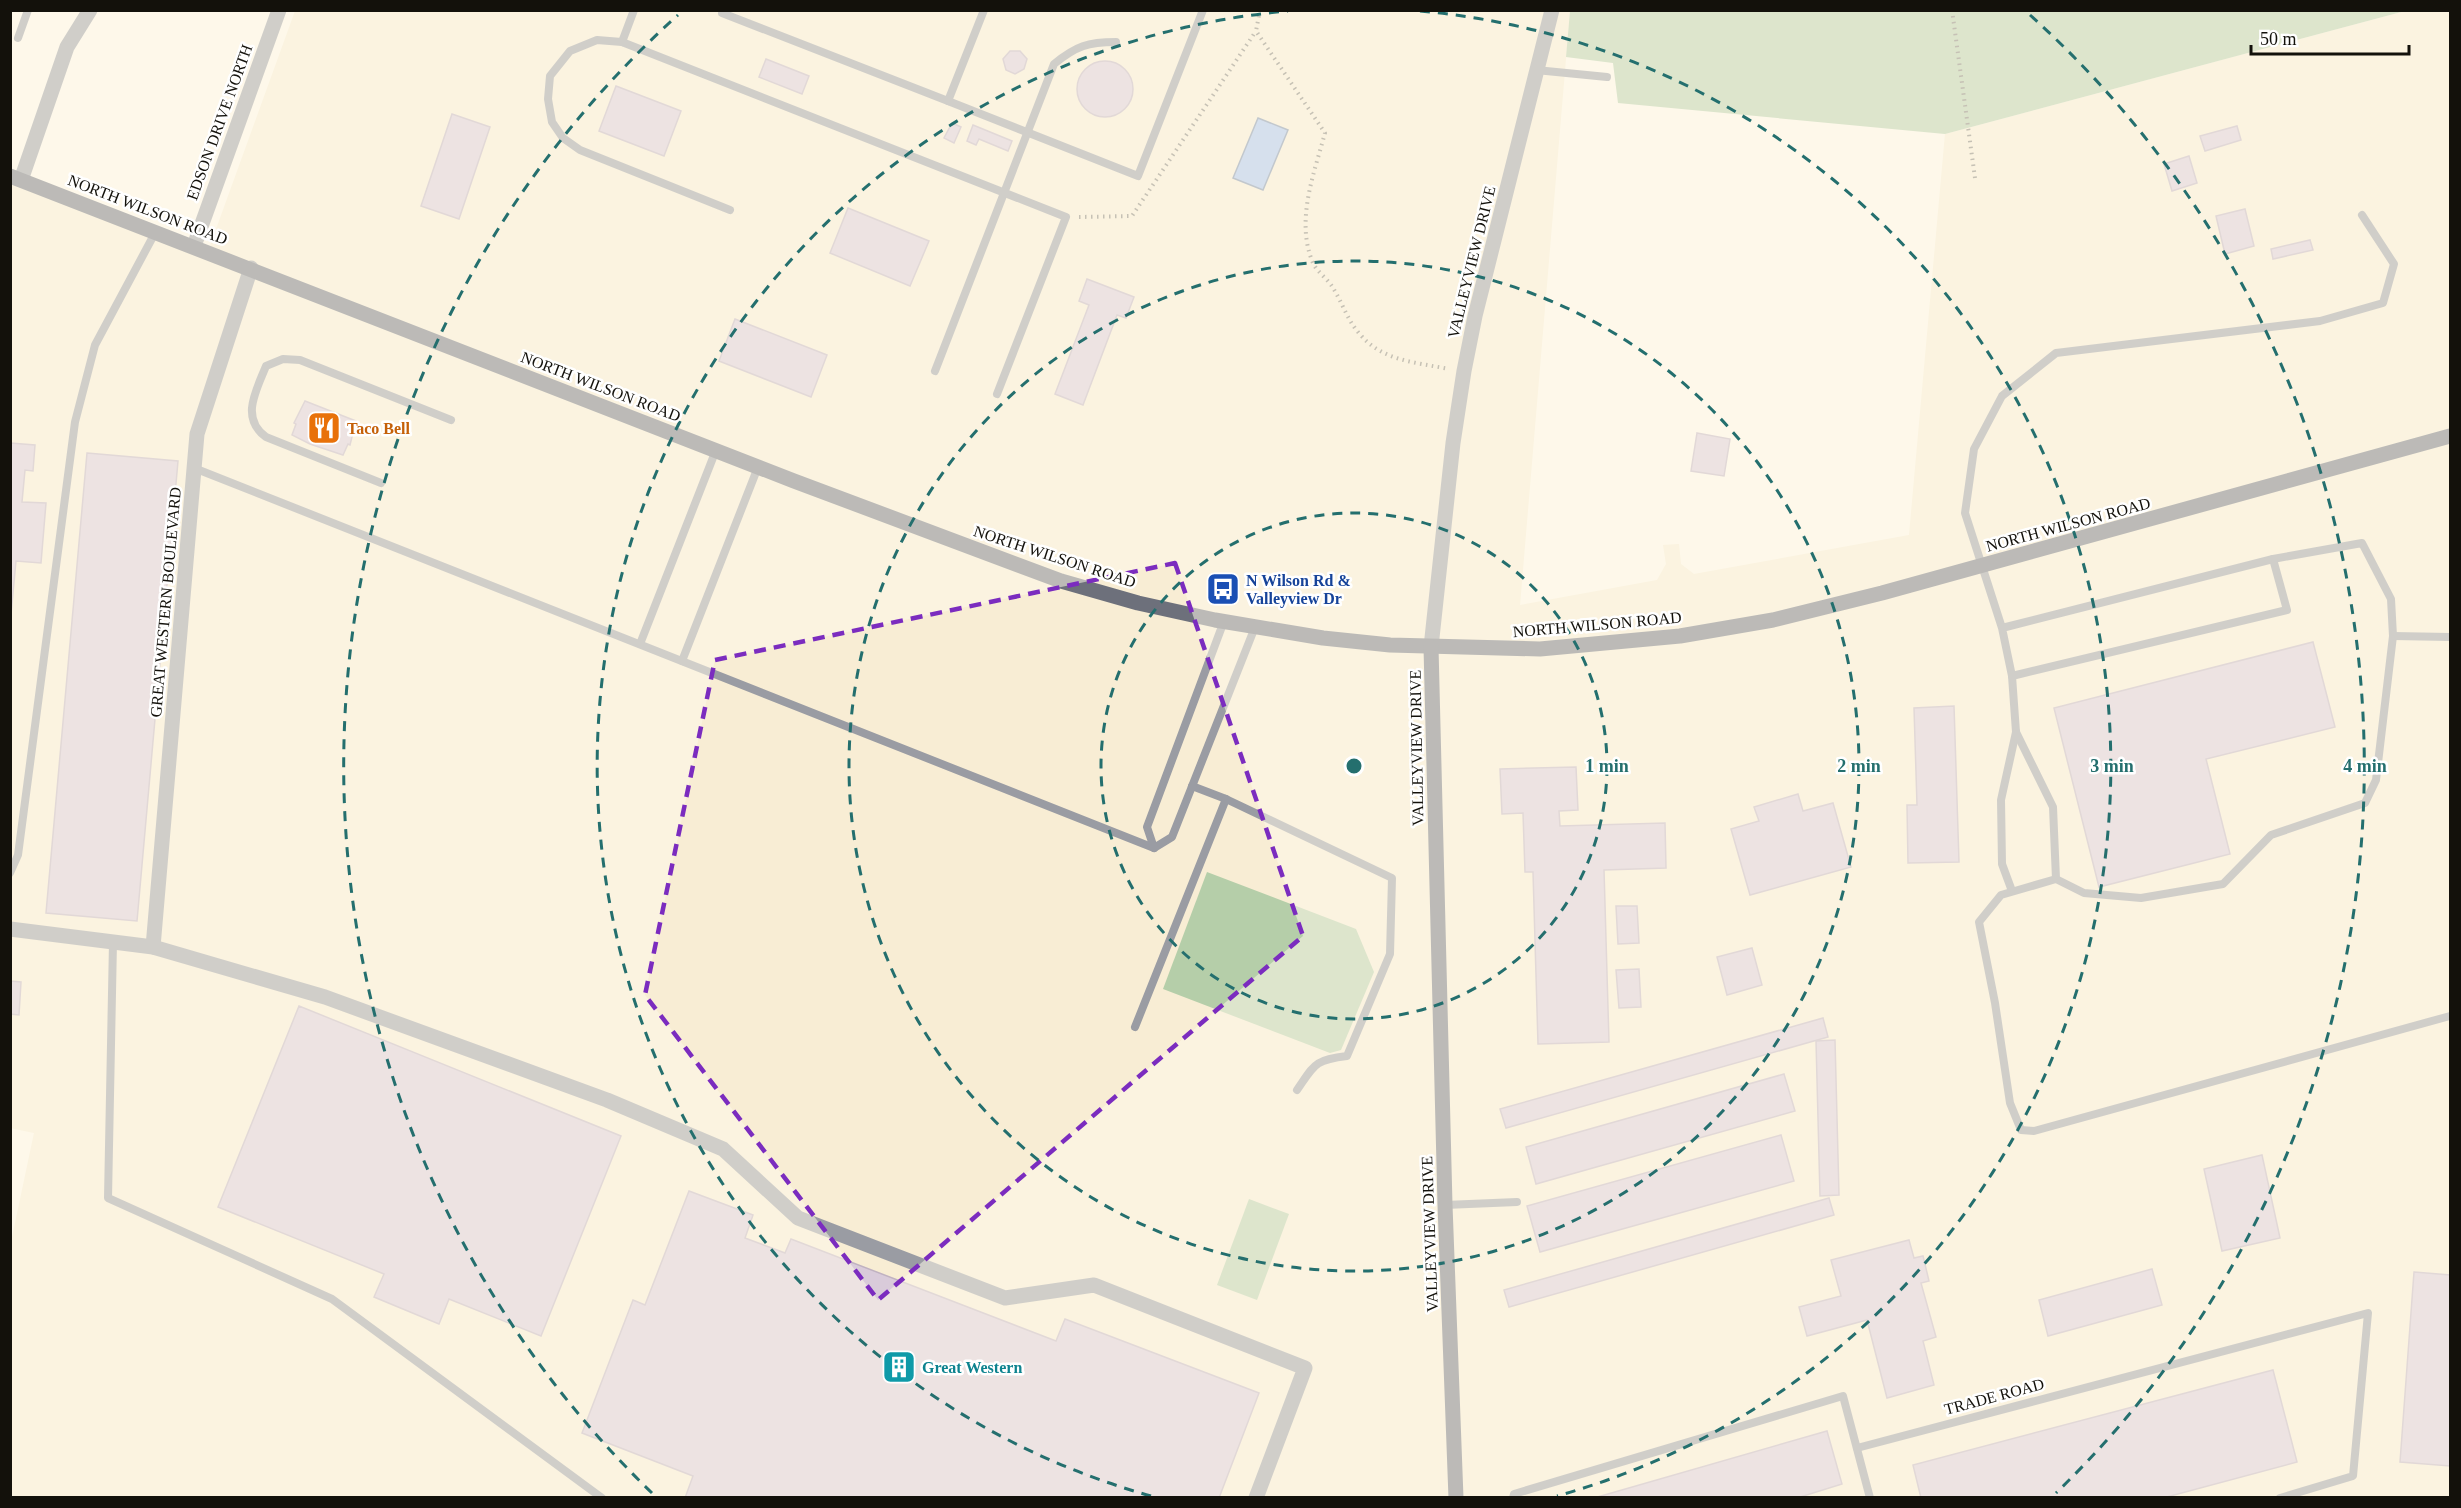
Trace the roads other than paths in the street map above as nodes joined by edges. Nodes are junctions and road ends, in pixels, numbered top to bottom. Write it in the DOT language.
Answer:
graph roads {
  1 [pos="28,10"];
  2 [pos="90,10"];
  3 [pos="279,10"];
  4 [pos="634,10"];
  5 [pos="723,10"];
  6 [pos="984,10"];
  7 [pos="1203,10"];
  8 [pos="1552,10"];
  9 [pos="18,38"];
  10 [pos="621,42"];
  11 [pos="1116,42"];
  12 [pos="1536,70"];
  13 [pos="1607,77"];
  14 [pos="948,101"];
  15 [pos="1028,133"];
  16 [pos="16,178"];
  17 [pos="1004,193"];
  18 [pos="730,210"];
  19 [pos="2362,215"];
  20 [pos="156,231"];
  21 [pos="194,246"];
  22 [pos="250,268"];
  23 [pos="935,371"];
  24 [pos="997,394"];
  25 [pos="451,420"];
  26 [pos="2451,436"];
  27 [pos="716,450"];
  28 [pos="758,467"];
  29 [pos="194,468"];
  30 [pos="381,483"];
  31 [pos="2273,559"];
  32 [pos="1981,566"];
  33 [pos="1224,621"];
  34 [pos="1255,627"];
  35 [pos="2001,628"];
  36 [pos="2393,636"];
  37 [pos="2451,637"];
  38 [pos="640,644"];
  39 [pos="1431,647"];
  40 [pos="682,661"];
  41 [pos="2012,676"];
  42 [pos="2016,732"];
  43 [pos="1192,786"];
  44 [pos="1226,799"];
  45 [pos="1154,848"];
  46 [pos="10,873"];
  47 [pos="2055,879"];
  48 [pos="2012,891"];
  49 [pos="10,929"];
  50 [pos="113,942"];
  51 [pos="153,947"];
  52 [pos="2451,1016"];
  53 [pos="1135,1027"];
  54 [pos="1297,1090"];
  55 [pos="1517,1203"];
  56 [pos="1445,1205"];
  57 [pos="1857,1448"];
  58 [pos="602,1497"];
  59 [pos="1256,1497"];
  60 [pos="1456,1497"];
  61 [pos="1514,1497"];
  62 [pos="1870,1497"];
  63 [pos="2280,1497"];
  1 -- 9 [label="lane"];
  2 -- 16 [label="street"];
  3 -- 21 [label="street, EDSON DRIVE NORTH"];
  4 -- 10 [label="lane"];
  5 -- 14 [label="lane"];
  6 -- 14 [label="lane"];
  7 -- 15 [label="lane"];
  8 -- 12 [label="street, VALLEYVIEW DRIVE"];
  10 -- 17 [label="lane"];
  10 -- 18 [label="lane"];
  11 -- 15 [label="lane"];
  12 -- 13 [label="lane"];
  12 -- 39 [label="street, VALLEYVIEW DRIVE"];
  14 -- 15 [label="lane"];
  15 -- 17 [label="lane"];
  16 -- 20 [label="main road, NORTH WILSON ROAD"];
  17 -- 23 [label="lane"];
  17 -- 24 [label="lane"];
  19 -- 32 [label="lane"];
  20 -- 21 [label="main road, NORTH WILSON ROAD"];
  20 -- 46 [label="lane"];
  21 -- 22 [label="main road, NORTH WILSON ROAD"];
  22 -- 27 [label="main road, NORTH WILSON ROAD"];
  22 -- 29 [label="street, GREAT WESTERN BOULEVARD"];
  25 -- 30 [label="lane"];
  26 -- 32 [label="main road, NORTH WILSON ROAD"];
  27 -- 28 [label="main road, NORTH WILSON ROAD"];
  27 -- 38 [label="lane"];
  28 -- 33 [label="main road, NORTH WILSON ROAD"];
  28 -- 40 [label="lane"];
  29 -- 38 [label="lane"];
  29 -- 51 [label="street, GREAT WESTERN BOULEVARD"];
  31 -- 35 [label="lane"];
  31 -- 36 [label="lane"];
  31 -- 41 [label="lane"];
  32 -- 35 [label="lane"];
  32 -- 39 [label="main road, NORTH WILSON ROAD"];
  33 -- 34 [label="main road, NORTH WILSON ROAD"];
  33 -- 45 [label="lane"];
  34 -- 39 [label="main road, NORTH WILSON ROAD"];
  34 -- 43 [label="lane"];
  35 -- 41 [label="lane"];
  36 -- 37 [label="lane"];
  36 -- 47 [label="lane"];
  38 -- 40 [label="lane"];
  39 -- 56 [label="main road, VALLEYVIEW DRIVE"];
  40 -- 45 [label="lane"];
  41 -- 42 [label="lane"];
  42 -- 47 [label="lane"];
  42 -- 48 [label="lane"];
  43 -- 44 [label="lane"];
  43 -- 45 [label="lane"];
  44 -- 53 [label="lane"];
  44 -- 54 [label="lane"];
  47 -- 48 [label="lane"];
  48 -- 52 [label="lane"];
  49 -- 50 [label="street"];
  50 -- 51 [label="street"];
  50 -- 58 [label="lane"];
  51 -- 59 [label="street"];
  55 -- 56 [label="lane"];
  56 -- 60 [label="main road, VALLEYVIEW DRIVE"];
  57 -- 61 [label="lane"];
  57 -- 62 [label="lane"];
  57 -- 63 [label="lane, TRADE ROAD"];
}
